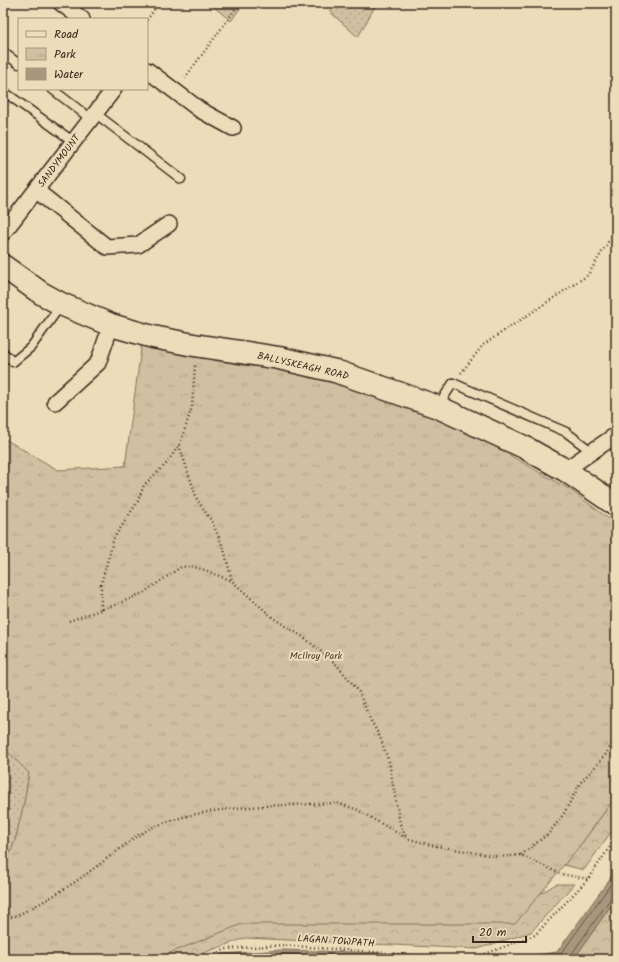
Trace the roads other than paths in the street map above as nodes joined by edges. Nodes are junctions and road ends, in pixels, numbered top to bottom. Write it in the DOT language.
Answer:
graph roads {
  1 [pos="61,3"];
  2 [pos="81,18"];
  3 [pos="3,52"];
  4 [pos="18,63"];
  5 [pos="148,71"];
  6 [pos="54,90"];
  7 [pos="113,90"];
  8 [pos="3,91"];
  9 [pos="93,116"];
  10 [pos="233,128"];
  11 [pos="74,142"];
  12 [pos="181,179"];
  13 [pos="37,191"];
  14 [pos="170,224"];
  15 [pos="3,233"];
  16 [pos="3,266"];
  17 [pos="61,304"];
  18 [pos="111,325"];
  19 [pos="3,352"];
  20 [pos="55,402"];
  21 [pos="438,407"];
  22 [pos="616,435"];
  23 [pos="591,451"];
  24 [pos="565,470"];
  25 [pos="616,505"];
  1 -- 2 [label="street"];
  3 -- 4 [label="lane"];
  5 -- 10 [label="street"];
  6 -- 9 [label="lane"];
  7 -- 9 [label="street, SANDYMOUNT"];
  8 -- 11 [label="lane"];
  9 -- 11 [label="street, SANDYMOUNT"];
  9 -- 12 [label="lane"];
  11 -- 13 [label="street, SANDYMOUNT"];
  13 -- 14 [label="street"];
  13 -- 15 [label="street, SANDYMOUNT"];
  16 -- 17 [label="main road, BALLYSKEAGH ROAD"];
  17 -- 18 [label="main road, BALLYSKEAGH ROAD"];
  17 -- 19 [label="lane"];
  18 -- 20 [label="street"];
  18 -- 21 [label="main road, BALLYSKEAGH ROAD"];
  21 -- 23 [label="lane"];
  21 -- 24 [label="main road, BALLYSKEAGH ROAD"];
  22 -- 23 [label="street"];
  23 -- 24 [label="street"];
  24 -- 25 [label="main road, BALLYSKEAGH ROAD"];
}
